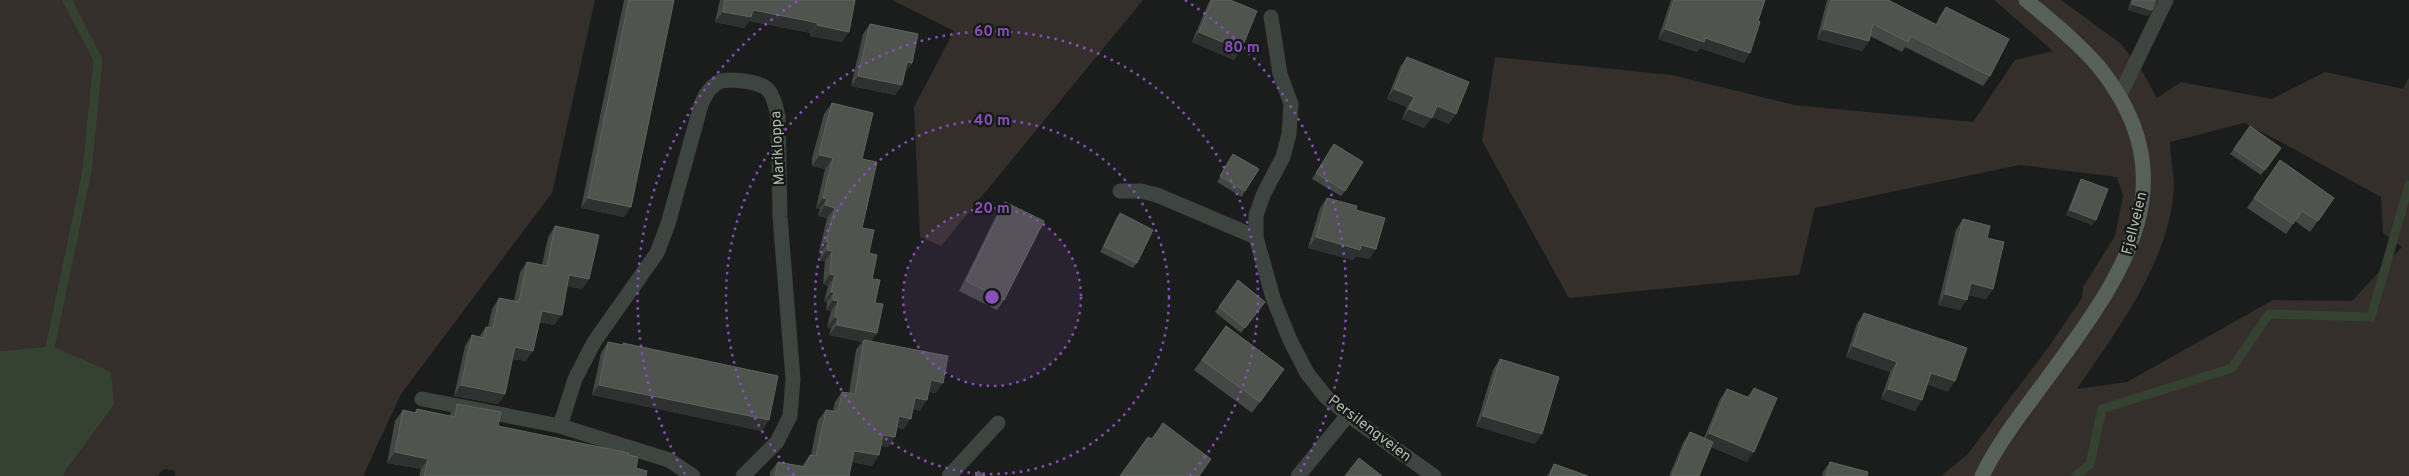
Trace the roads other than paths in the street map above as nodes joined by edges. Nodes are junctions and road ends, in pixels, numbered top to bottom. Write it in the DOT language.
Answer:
graph roads {
  1 [pos="2026,0"];
  2 [pos="2166,0"];
  3 [pos="1271,17"];
  4 [pos="2120,96"];
  5 [pos="1120,191"];
  6 [pos="1256,237"];
  7 [pos="422,400"];
  8 [pos="1348,415"];
  9 [pos="998,423"];
  10 [pos="560,426"];
  11 [pos="693,476"];
  12 [pos="743,476"];
  13 [pos="949,476"];
  14 [pos="1298,476"];
  15 [pos="1434,476"];
  16 [pos="1982,476"];
  1 -- 4 [label="main road, Fjellveien"];
  2 -- 4 [label="street"];
  3 -- 6 [label="street, Persilengveien"];
  4 -- 16 [label="main road, Fjellveien"];
  5 -- 6 [label="street"];
  6 -- 8 [label="street, Persilengveien"];
  7 -- 10 [label="street"];
  8 -- 14 [label="street"];
  8 -- 15 [label="street, Persilengveien"];
  9 -- 13 [label="street"];
  10 -- 11 [label="street"];
  10 -- 12 [label="street, Marikloppa"];
}
